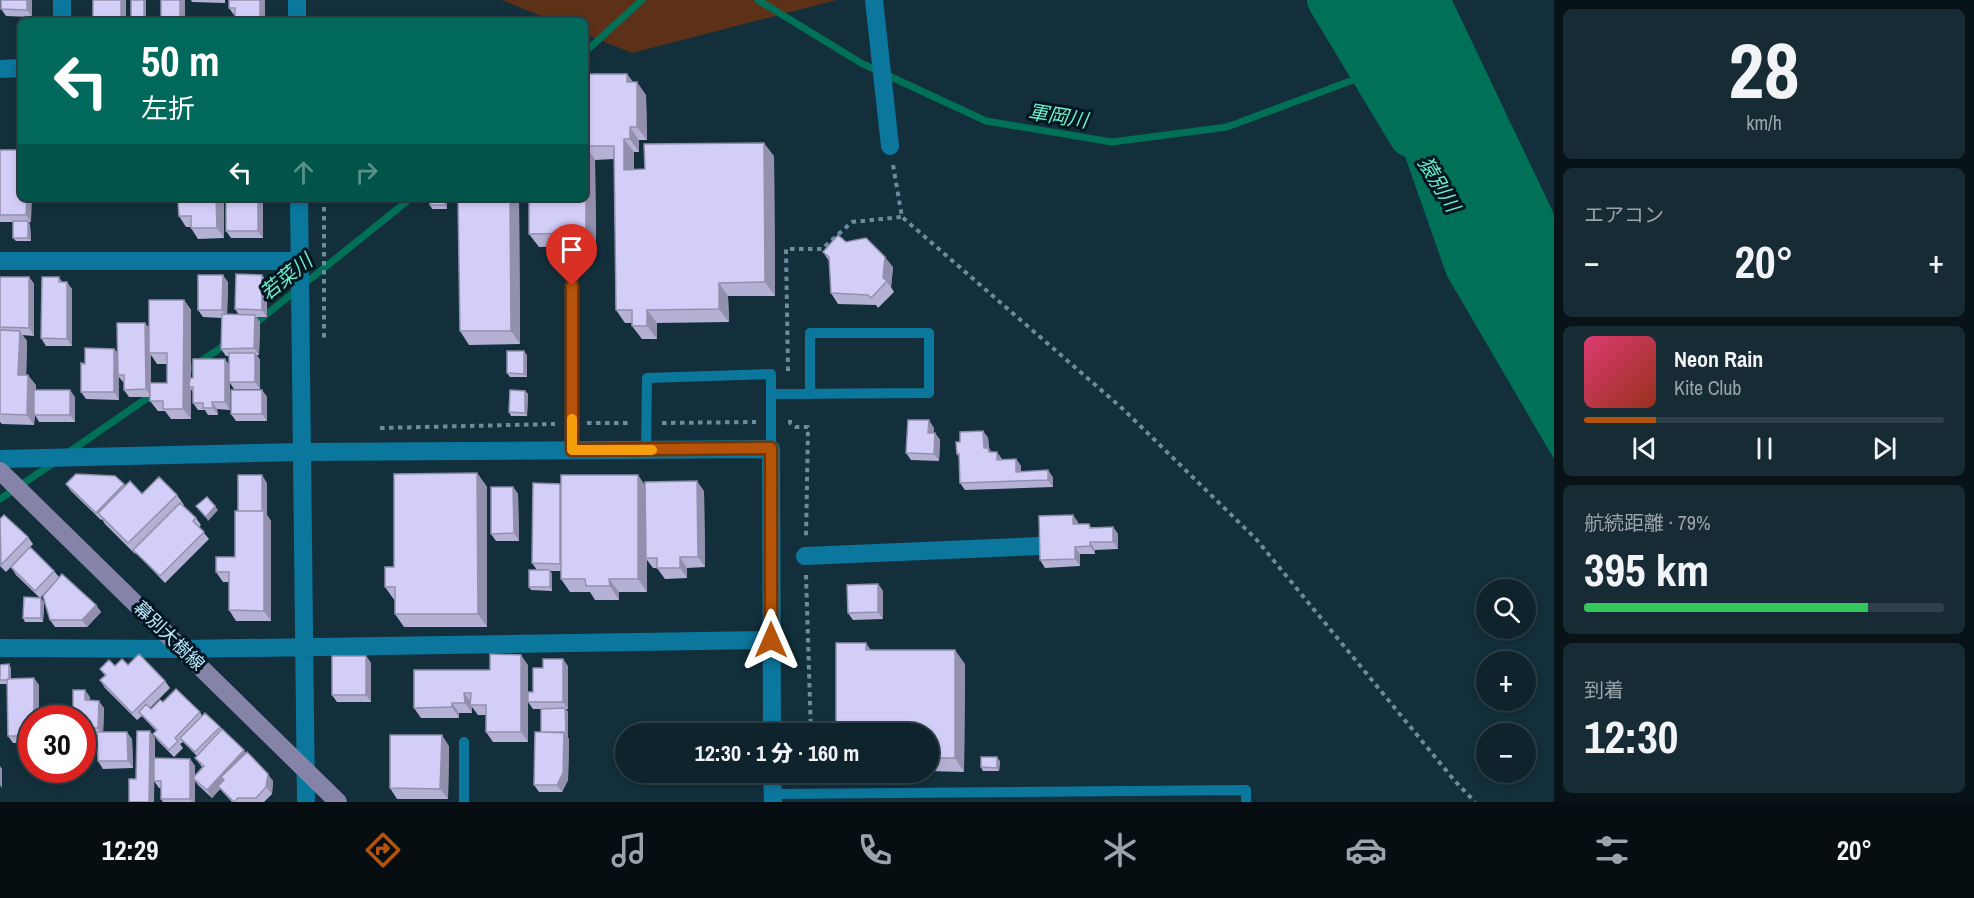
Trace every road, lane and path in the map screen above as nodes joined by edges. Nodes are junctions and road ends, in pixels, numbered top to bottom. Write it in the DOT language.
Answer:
graph roads {
  1 [pos="62,0"];
  2 [pos="297,0"];
  3 [pos="874,0"];
  4 [pos="62,18"];
  5 [pos="297,18"];
  6 [pos="18,68"];
  7 [pos="0,69"];
  8 [pos="890,146"];
  9 [pos="299,201"];
  10 [pos="324,201"];
  11 [pos="902,217"];
  12 [pos="0,261"];
  13 [pos="300,261"];
  14 [pos="573,263"];
  15 [pos="324,351"];
  16 [pos="771,394"];
  17 [pos="789,394"];
  18 [pos="810,394"];
  19 [pos="771,422"];
  20 [pos="572,423"];
  21 [pos="646,423"];
  22 [pos="790,423"];
  23 [pos="368,429"];
  24 [pos="771,448"];
  25 [pos="572,450"];
  26 [pos="646,450"];
  27 [pos="301,452"];
  28 [pos="0,459"];
  29 [pos="0,471"];
  30 [pos="1039,546"];
  31 [pos="805,556"];
  32 [pos="771,640"];
  33 [pos="304,646"];
  34 [pos="0,648"];
  35 [pos="182,649"];
  36 [pos="772,723"];
  37 [pos="811,723"];
  38 [pos="464,742"];
  39 [pos="305,770"];
  40 [pos="772,783"];
  41 [pos="773,798"];
  42 [pos="306,802"];
  43 [pos="338,802"];
  44 [pos="464,802"];
  45 [pos="1246,802"];
  46 [pos="1475,802"];
  1 -- 4 [label="street"];
  2 -- 5 [label="street"];
  3 -- 8 [label="street"];
  6 -- 7 [label="street"];
  8 -- 11 [label="path"];
  9 -- 13 [label="street"];
  10 -- 15 [label="path"];
  11 -- 17 [label="path"];
  11 -- 46 [label="path"];
  12 -- 13 [label="street"];
  13 -- 27 [label="street"];
  14 -- 20 [label="lane"];
  16 -- 17 [label="lane"];
  16 -- 19 [label="lane"];
  16 -- 21 [label="lane"];
  17 -- 18 [label="lane"];
  17 -- 22 [label="path"];
  18 -- 18 [label="lane"];
  19 -- 21 [label="path"];
  19 -- 22 [label="path"];
  19 -- 24 [label="lane"];
  20 -- 21 [label="path"];
  20 -- 23 [label="path"];
  20 -- 25 [label="lane"];
  21 -- 26 [label="lane"];
  22 -- 31 [label="path"];
  24 -- 26 [label="street"];
  24 -- 32 [label="street"];
  25 -- 26 [label="street"];
  25 -- 27 [label="street"];
  27 -- 28 [label="street"];
  27 -- 33 [label="street"];
  29 -- 35 [label="main road, 幕別大樹線"];
  30 -- 31 [label="street"];
  31 -- 37 [label="path"];
  32 -- 33 [label="street"];
  32 -- 36 [label="street"];
  33 -- 35 [label="street"];
  33 -- 39 [label="street"];
  34 -- 35 [label="street"];
  35 -- 39 [label="main road, 幕別大樹線"];
  38 -- 44 [label="lane"];
  39 -- 42 [label="street"];
  39 -- 43 [label="main road, 幕別大樹線"];
  40 -- 41 [label="street"];
  41 -- 45 [label="lane"];
}
